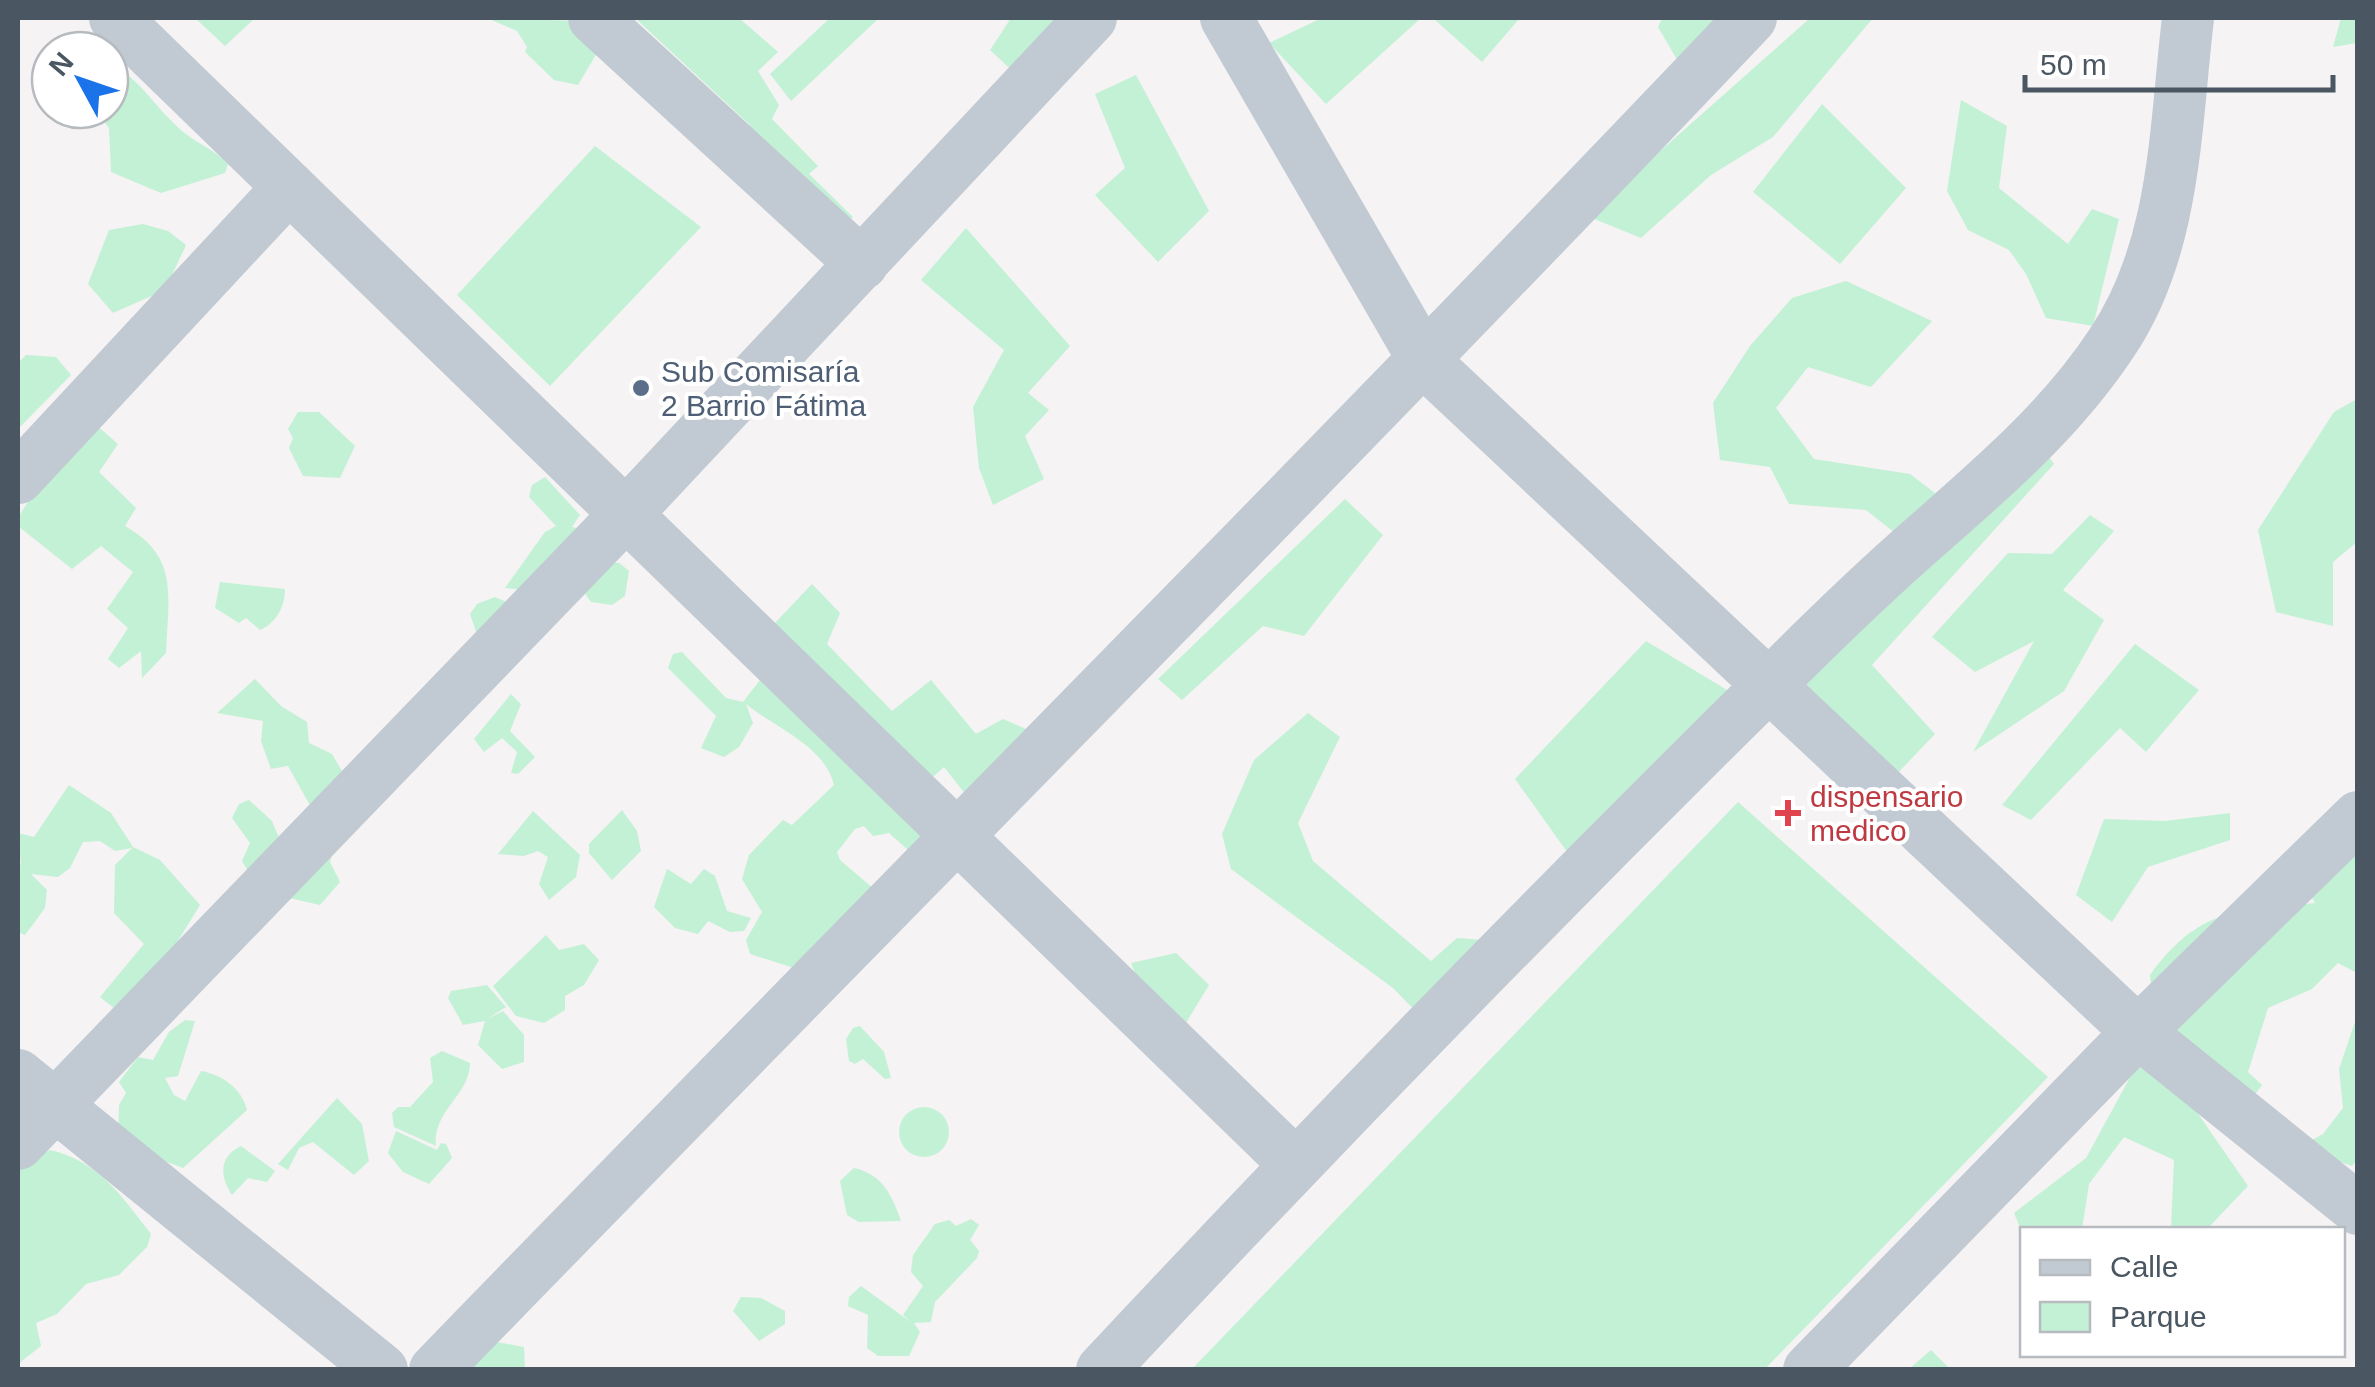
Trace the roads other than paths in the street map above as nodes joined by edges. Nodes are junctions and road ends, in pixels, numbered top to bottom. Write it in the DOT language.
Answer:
graph roads {
  1 [pos="115,18"];
  2 [pos="594,18"];
  3 [pos="1091,18"];
  4 [pos="1226,18"];
  5 [pos="1751,18"];
  6 [pos="2188,18"];
  7 [pos="290,187"];
  8 [pos="862,264"];
  9 [pos="1425,362"];
  10 [pos="18,478"];
  11 [pos="626,514"];
  12 [pos="1768,686"];
  13 [pos="2358,817"];
  14 [pos="958,832"];
  15 [pos="2138,1032"];
  16 [pos="36,1092"];
  17 [pos="18,1144"];
  18 [pos="1294,1164"];
  19 [pos="2358,1209"];
  20 [pos="382,1370"];
  21 [pos="435,1370"];
  22 [pos="1102,1370"];
  23 [pos="1809,1370"];
  1 -- 7 [label="street"];
  2 -- 8 [label="street"];
  3 -- 8 [label="street"];
  4 -- 9 [label="street"];
  5 -- 9 [label="street"];
  6 -- 12 [label="street"];
  7 -- 10 [label="street"];
  7 -- 11 [label="street"];
  8 -- 11 [label="street"];
  9 -- 12 [label="street"];
  9 -- 14 [label="street"];
  11 -- 14 [label="street"];
  11 -- 16 [label="street"];
  12 -- 15 [label="street"];
  12 -- 18 [label="street"];
  13 -- 15 [label="street"];
  14 -- 18 [label="street"];
  14 -- 21 [label="street"];
  15 -- 19 [label="street"];
  15 -- 23 [label="street"];
  16 -- 17 [label="street"];
  16 -- 20 [label="street"];
  18 -- 22 [label="street"];
}
